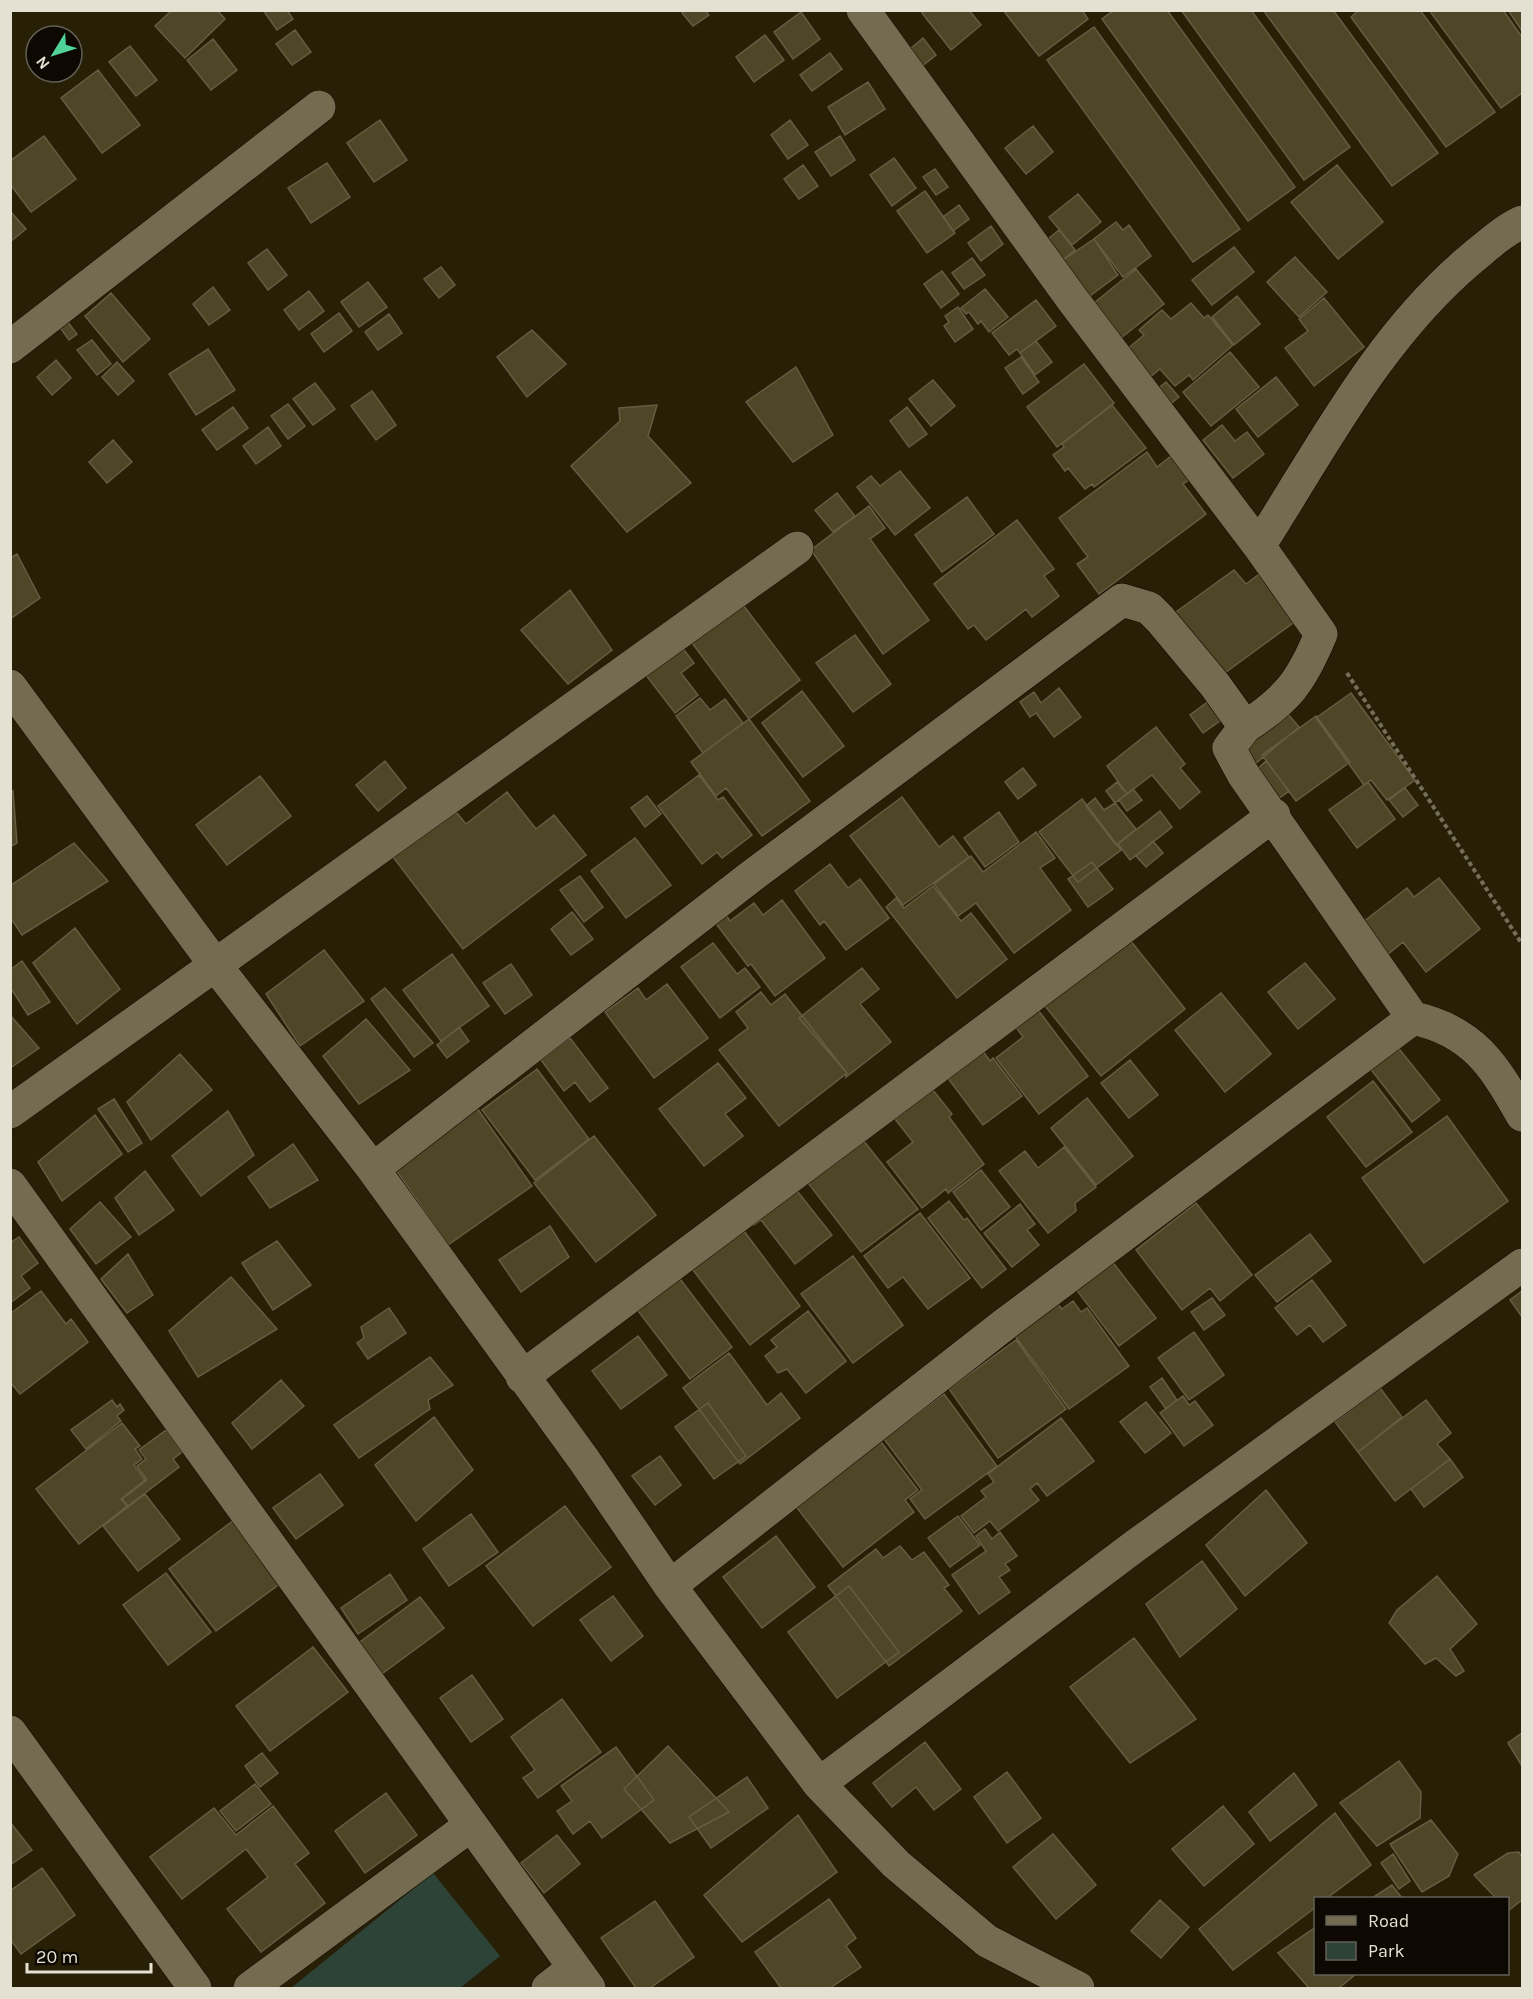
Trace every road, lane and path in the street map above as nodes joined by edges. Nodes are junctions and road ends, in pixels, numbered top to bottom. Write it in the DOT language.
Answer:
graph roads {
  1 [pos="863,10"];
  2 [pos="319,107"];
  3 [pos="1522,222"];
  4 [pos="10,347"];
  5 [pos="1259,546"];
  6 [pos="797,548"];
  7 [pos="1321,634"];
  8 [pos="10,686"];
  9 [pos="1245,727"];
  10 [pos="1274,815"];
  11 [pos="1522,944"];
  12 [pos="216,966"];
  13 [pos="1413,1018"];
  14 [pos="10,1112"];
  15 [pos="1522,1115"];
  16 [pos="373,1169"];
  17 [pos="10,1185"];
  18 [pos="1522,1265"];
  19 [pos="522,1377"];
  20 [pos="670,1586"];
  21 [pos="10,1732"];
  22 [pos="819,1784"];
  23 [pos="471,1825"];
  24 [pos="581,1978"];
  25 [pos="195,1989"];
  26 [pos="250,1989"];
  27 [pos="548,1989"];
  28 [pos="1078,1989"];
  1 -- 5 [label="street"];
  2 -- 4 [label="street"];
  3 -- 5 [label="street"];
  5 -- 7 [label="street"];
  6 -- 12 [label="street"];
  7 -- 9 [label="street"];
  7 -- 11 [label="path"];
  8 -- 12 [label="street"];
  9 -- 10 [label="street"];
  9 -- 16 [label="street"];
  10 -- 13 [label="street"];
  10 -- 19 [label="street"];
  12 -- 14 [label="street"];
  12 -- 16 [label="street"];
  13 -- 15 [label="street"];
  13 -- 20 [label="street"];
  16 -- 19 [label="street"];
  17 -- 23 [label="street"];
  18 -- 22 [label="street"];
  19 -- 20 [label="street"];
  20 -- 22 [label="street"];
  21 -- 25 [label="street"];
  22 -- 28 [label="street"];
  23 -- 24 [label="street"];
  23 -- 26 [label="street"];
  24 -- 27 [label="street"];
}
